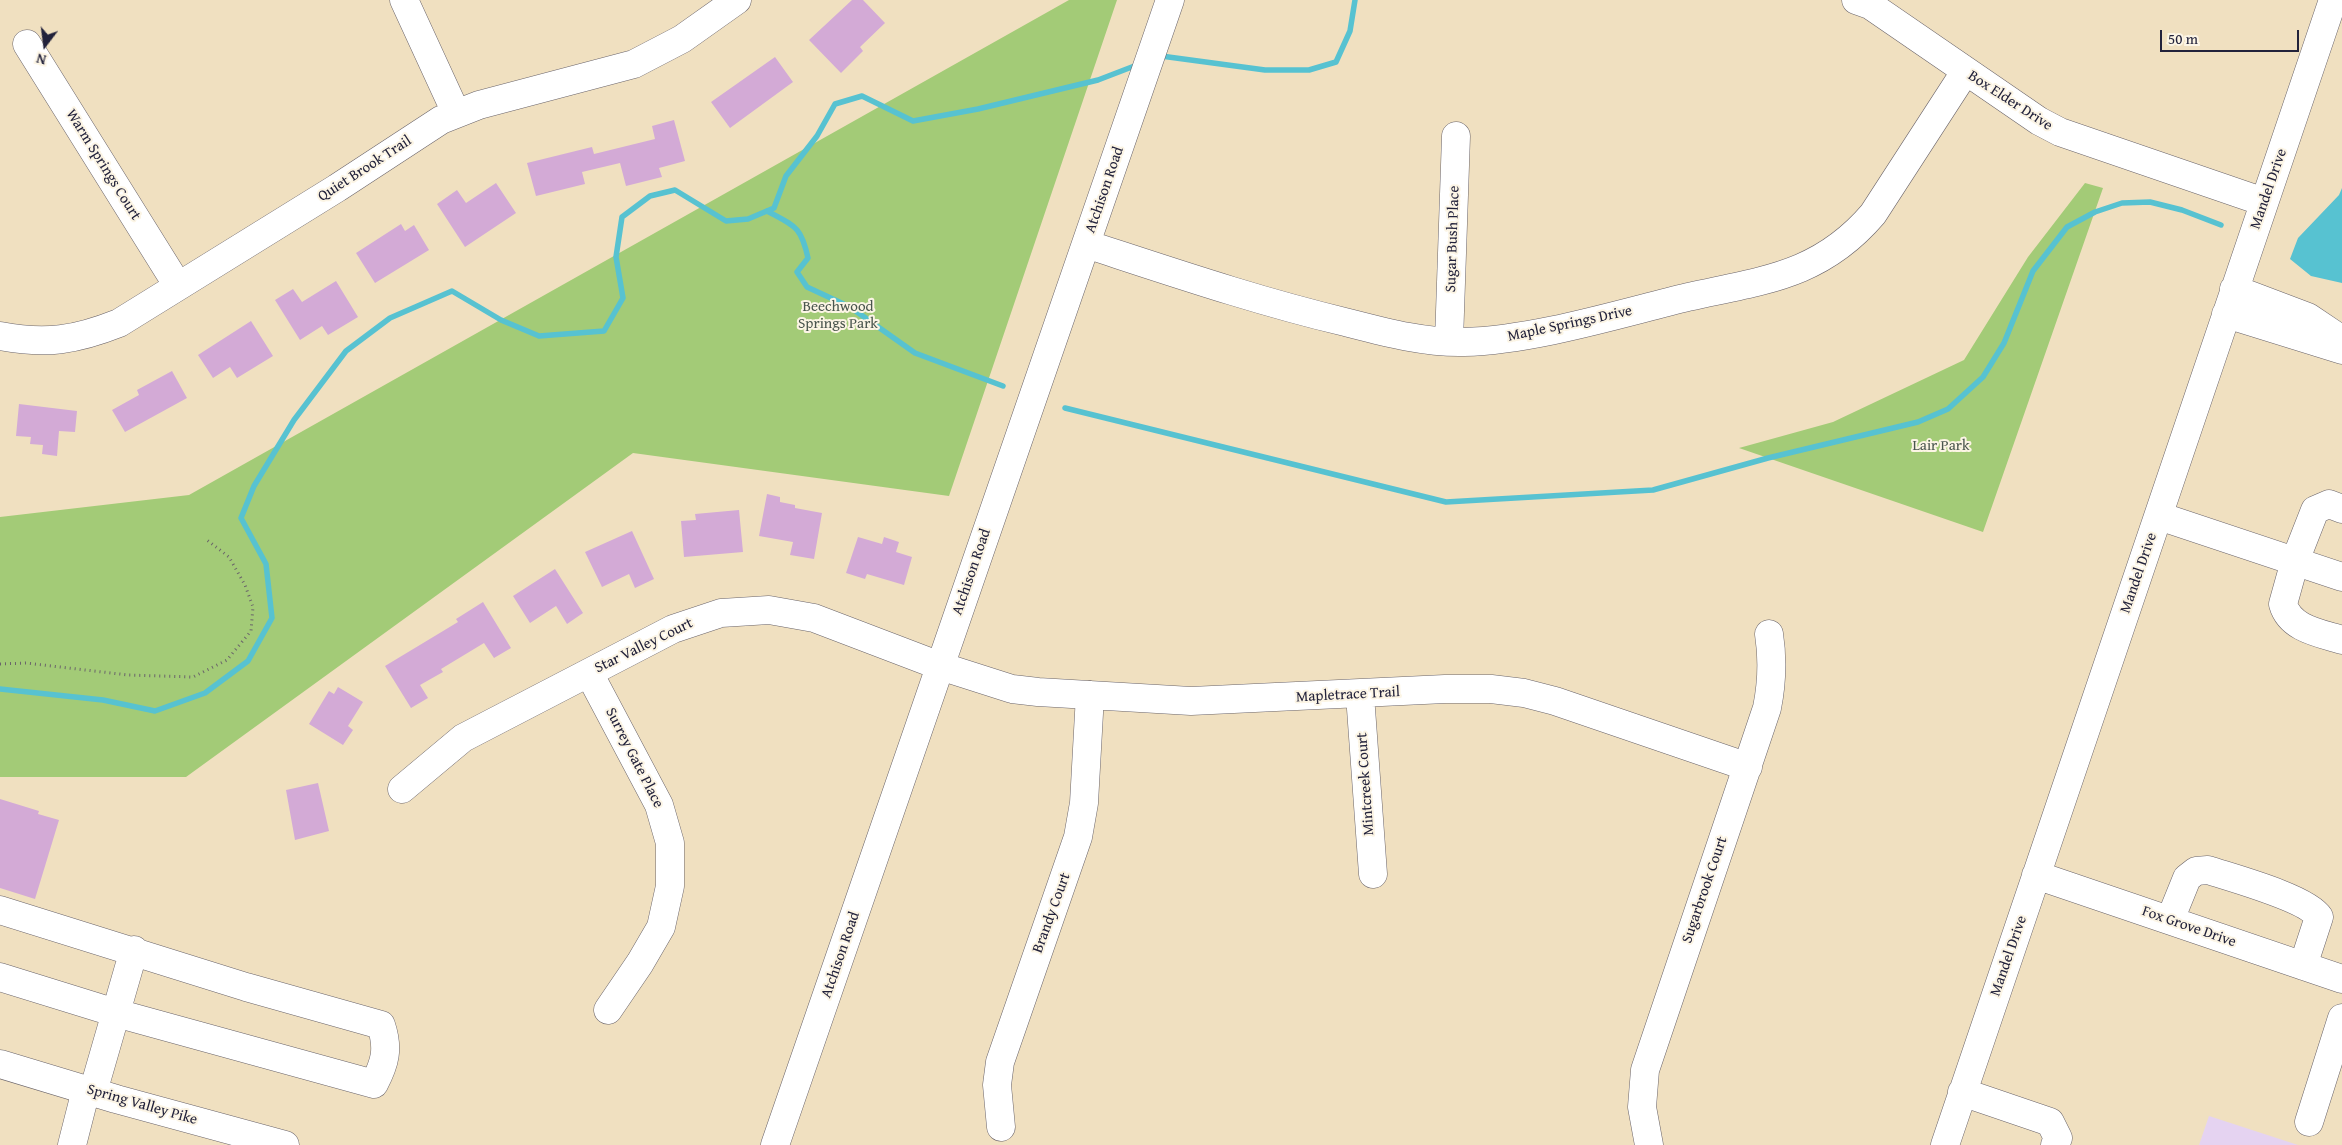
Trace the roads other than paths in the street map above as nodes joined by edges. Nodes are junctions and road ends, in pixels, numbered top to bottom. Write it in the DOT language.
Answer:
graph roads {
  1 [pos="404,0"];
  2 [pos="737,0"];
  3 [pos="1170,0"];
  4 [pos="1856,0"];
  5 [pos="2333,0"];
  6 [pos="27,44"];
  7 [pos="1965,72"];
  8 [pos="456,113"];
  9 [pos="1456,136"];
  10 [pos="2264,202"];
  11 [pos="1086,244"];
  12 [pos="178,286"];
  13 [pos="2230,302"];
  14 [pos="0,336"];
  15 [pos="2342,340"];
  16 [pos="1449,341"];
  17 [pos="2342,350"];
  18 [pos="2342,509"];
  19 [pos="2159,516"];
  20 [pos="2295,561"];
  21 [pos="2342,577"];
  22 [pos="1770,634"];
  23 [pos="2342,640"];
  24 [pos="940,666"];
  25 [pos="589,673"];
  26 [pos="1090,695"];
  27 [pos="1360,695"];
  28 [pos="1748,767"];
  29 [pos="402,789"];
  30 [pos="1373,874"];
  31 [pos="2036,875"];
  32 [pos="0,910"];
  33 [pos="2170,920"];
  34 [pos="134,950"];
  35 [pos="2303,966"];
  36 [pos="0,977"];
  37 [pos="2342,979"];
  38 [pos="608,1010"];
  39 [pos="116,1013"];
  40 [pos="2342,1018"];
  41 [pos="0,1064"];
  42 [pos="89,1091"];
  43 [pos="1962,1092"];
  44 [pos="2309,1122"];
  45 [pos="1001,1127"];
  46 [pos="72,1145"];
  47 [pos="285,1145"];
  48 [pos="775,1145"];
  49 [pos="1649,1145"];
  50 [pos="1944,1145"];
  51 [pos="2056,1145"];
  1 -- 8 [label="street"];
  2 -- 8 [label="street, Quiet Brook Trail"];
  3 -- 11 [label="street, Atchison Road"];
  4 -- 7 [label="street, Box Elder Drive"];
  5 -- 10 [label="street, Mandel Drive"];
  6 -- 12 [label="street, Warm Springs Court"];
  7 -- 10 [label="street, Box Elder Drive"];
  7 -- 16 [label="street, Maple Springs Drive"];
  8 -- 12 [label="street, Quiet Brook Trail"];
  9 -- 16 [label="street, Sugar Bush Place"];
  10 -- 13 [label="street, Mandel Drive"];
  11 -- 16 [label="street, Maple Springs Drive"];
  11 -- 24 [label="street, Atchison Road"];
  12 -- 14 [label="street, Quiet Brook Trail"];
  13 -- 15 [label="street"];
  13 -- 17 [label="street"];
  13 -- 19 [label="street, Mandel Drive"];
  18 -- 20 [label="street"];
  19 -- 20 [label="street"];
  19 -- 31 [label="street, Mandel Drive"];
  20 -- 21 [label="street"];
  20 -- 23 [label="street"];
  22 -- 28 [label="street, Sugarbrook Court"];
  24 -- 25 [label="street, Star Valley Court"];
  24 -- 26 [label="street, Mapletrace Trail"];
  24 -- 48 [label="street, Atchison Road"];
  25 -- 29 [label="street, Star Valley Court"];
  25 -- 38 [label="street, Surrey Gate Place"];
  26 -- 27 [label="street, Mapletrace Trail"];
  26 -- 45 [label="street, Brandy Court"];
  27 -- 28 [label="street, Mapletrace Trail"];
  27 -- 30 [label="street, Mintcreek Court"];
  28 -- 49 [label="street, Sugarbrook Court"];
  31 -- 33 [label="street, Fox Grove Drive"];
  31 -- 43 [label="street, Mandel Drive"];
  32 -- 34 [label="street"];
  33 -- 35 [label="street, Fox Grove Drive"];
  33 -- 35 [label="street"];
  34 -- 39 [label="street"];
  34 -- 39 [label="street"];
  35 -- 37 [label="street, Fox Grove Drive"];
  36 -- 39 [label="street"];
  39 -- 42 [label="street"];
  40 -- 44 [label="street"];
  41 -- 42 [label="street, Spring Valley Pike"];
  42 -- 46 [label="street"];
  42 -- 47 [label="street, Spring Valley Pike"];
  43 -- 50 [label="street, Mandel Drive"];
  43 -- 51 [label="street"];
}
